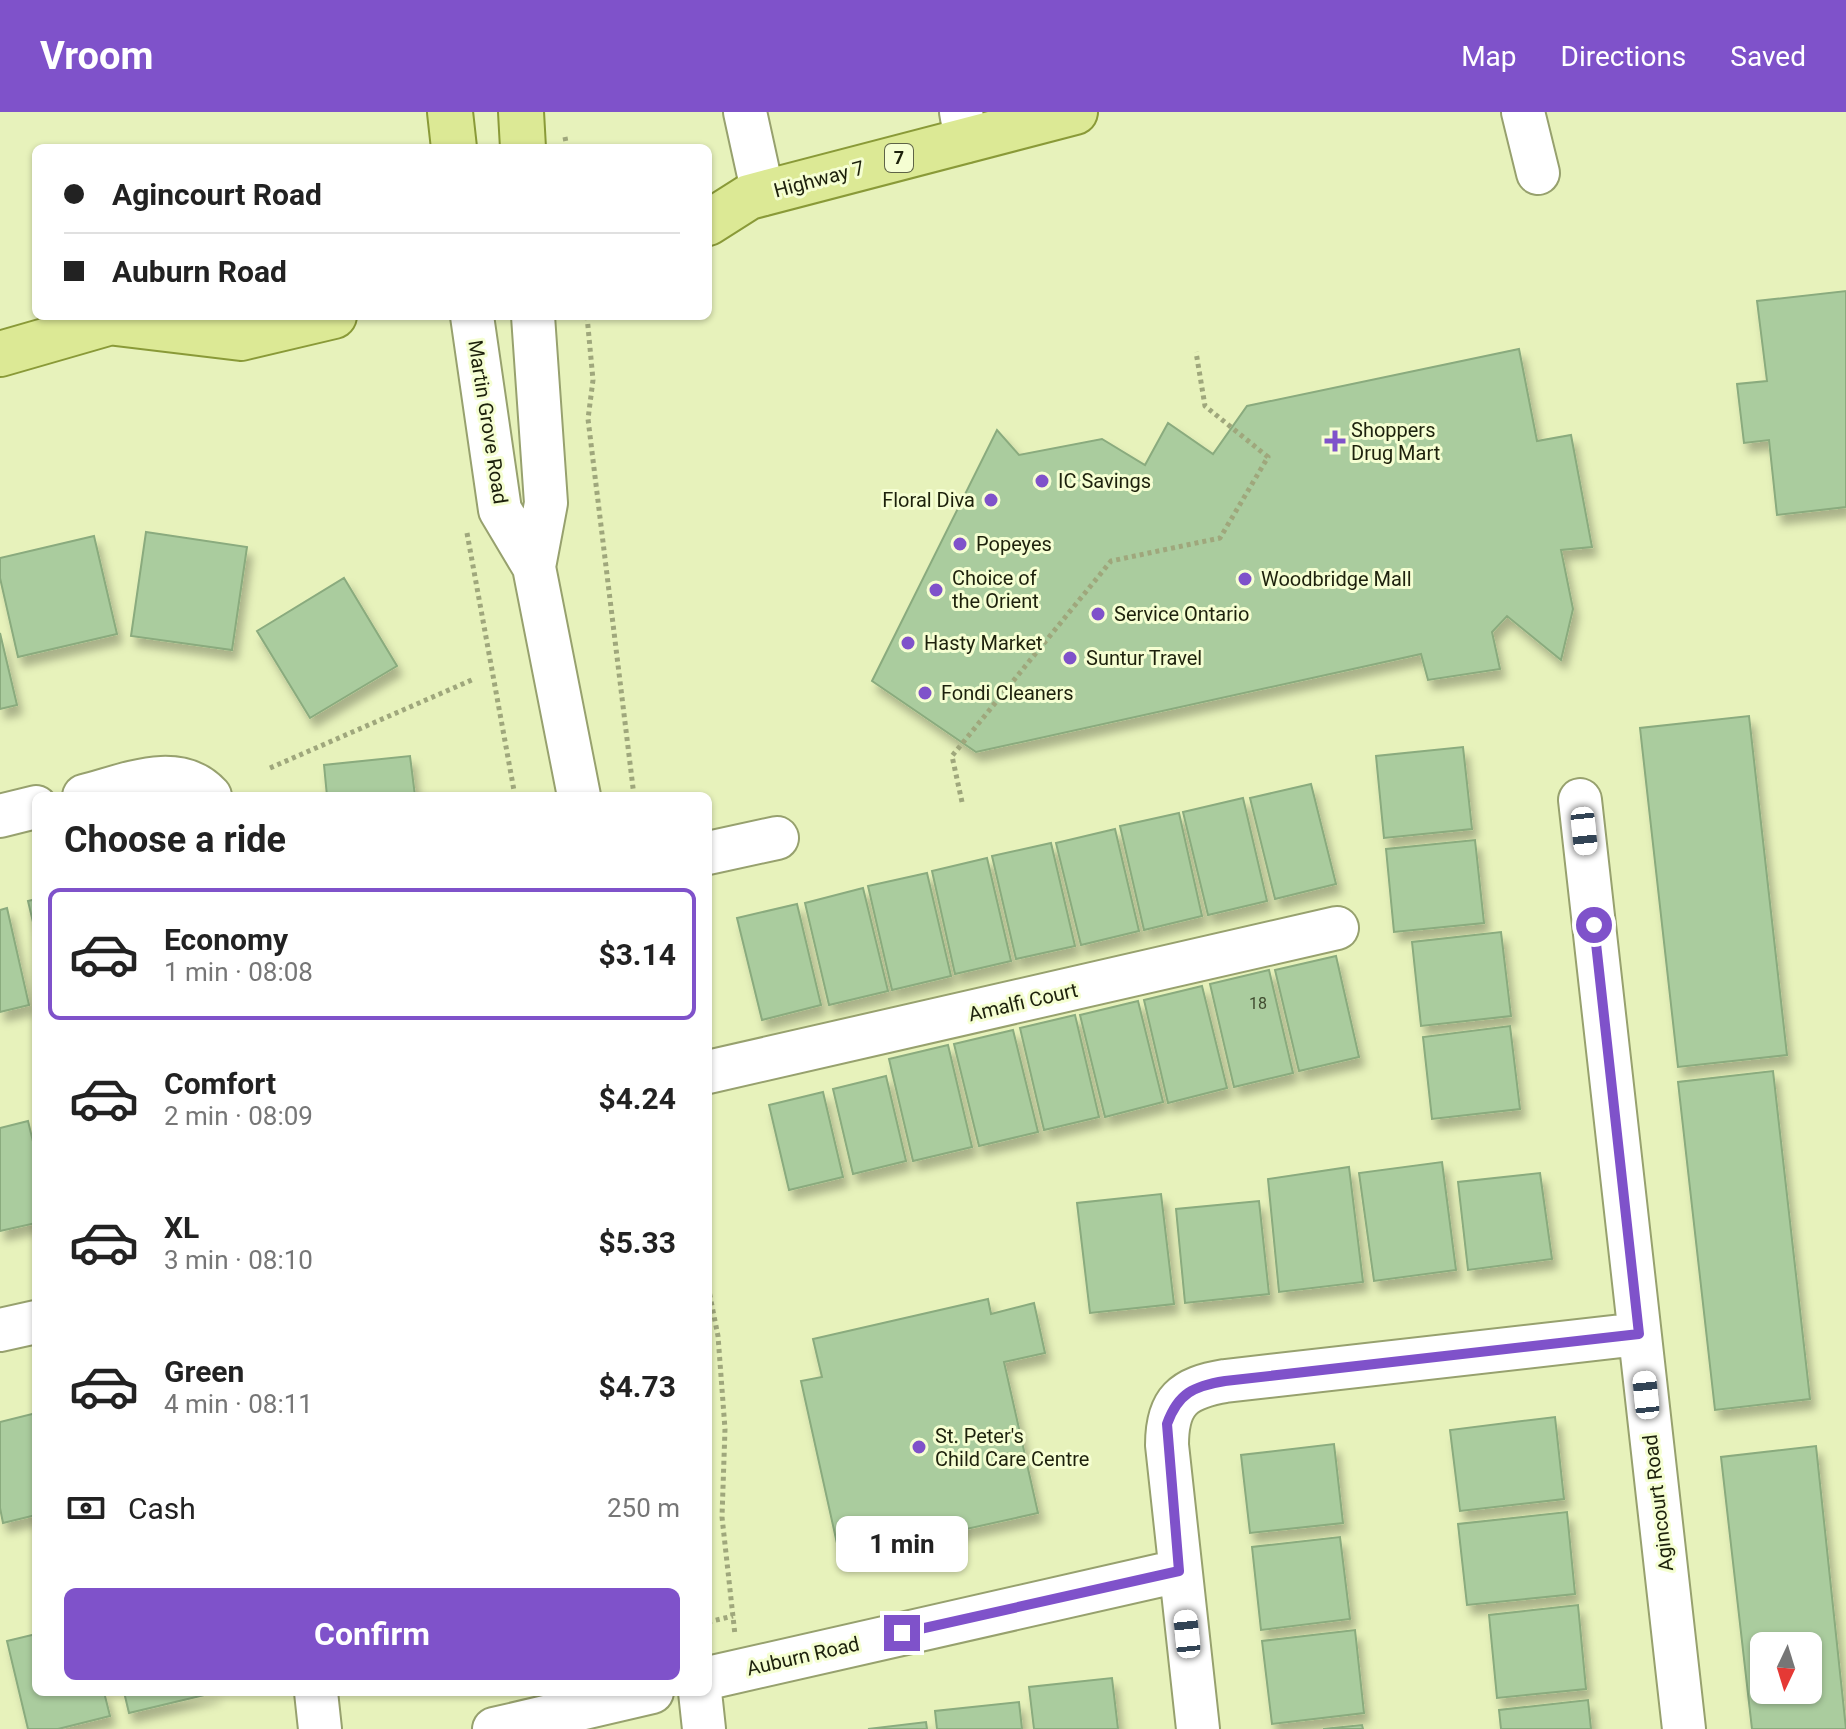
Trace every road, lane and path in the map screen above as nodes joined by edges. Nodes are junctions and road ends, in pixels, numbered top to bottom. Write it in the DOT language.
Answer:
graph roads {
  1 [pos="450,112"];
  2 [pos="521,112"];
  3 [pos="745,112"];
  4 [pos="1075,112"];
  5 [pos="1523,112"];
  6 [pos="964,126"];
  7 [pos="454,144"];
  8 [pos="523,144"];
  9 [pos="1538,173"];
  10 [pos="712,184"];
  11 [pos="756,196"];
  12 [pos="712,221"];
  13 [pos="120,320"];
  14 [pos="130,320"];
  15 [pos="317,320"];
  16 [pos="473,320"];
  17 [pos="533,320"];
  18 [pos="587,320"];
  19 [pos="1196,352"];
  20 [pos="0,354"];
  21 [pos="465,520"];
  22 [pos="534,567"];
  23 [pos="474,679"];
  24 [pos="270,768"];
  25 [pos="100,792"];
  26 [pos="204,792"];
  27 [pos="514,792"];
  28 [pos="578,792"];
  29 [pos="634,792"];
  30 [pos="1580,800"];
  31 [pos="962,802"];
  32 [pos="32,808"];
  33 [pos="0,816"];
  34 [pos="777,838"];
  35 [pos="712,852"];
  36 [pos="1337,928"];
  37 [pos="712,1071"];
  38 [pos="712,1306"];
  39 [pos="32,1323"];
  40 [pos="0,1330"];
  41 [pos="1639,1334"];
  42 [pos="1179,1571"];
  43 [pos="731,1603"];
  44 [pos="733,1616"];
  45 [pos="712,1621"];
  46 [pos="712,1677"];
  47 [pos="316,1696"];
  48 [pos="635,1696"];
  49 [pos="700,1696"];
  50 [pos="320,1729"];
  51 [pos="494,1729"];
  52 [pos="704,1729"];
  53 [pos="1198,1729"];
  54 [pos="1684,1729"];
  1 -- 7 [label="main road"];
  2 -- 8 [label="main road"];
  3 -- 11 [label="street"];
  4 -- 6 [label="main road, Highway 7 / 7"];
  5 -- 9 [label="street"];
  6 -- 11 [label="main road, Highway 7 / 7"];
  10 -- 11 [label="main road, Highway 7"];
  11 -- 12 [label="main road, Highway 7 / 7"];
  13 -- 20 [label="main road"];
  14 -- 15 [label="main road"];
  16 -- 22 [label="street, Martin Grove Road"];
  17 -- 22 [label="street, Martin Grove Road"];
  18 -- 29 [label="path"];
  19 -- 31 [label="path"];
  21 -- 27 [label="path"];
  22 -- 28 [label="street, Martin Grove Road"];
  23 -- 24 [label="path"];
  25 -- 26 [label="street"];
  30 -- 41 [label="street, Agincourt Road"];
  32 -- 33 [label="street"];
  34 -- 35 [label="street"];
  36 -- 37 [label="street, Amalfi Court"];
  38 -- 43 [label="path"];
  39 -- 40 [label="street"];
  41 -- 42 [label="street"];
  41 -- 54 [label="street, Agincourt Road"];
  42 -- 46 [label="street, Auburn Road"];
  42 -- 53 [label="street"];
  44 -- 45 [label="path"];
  47 -- 50 [label="street"];
  48 -- 51 [label="street"];
  49 -- 52 [label="street"];
}
